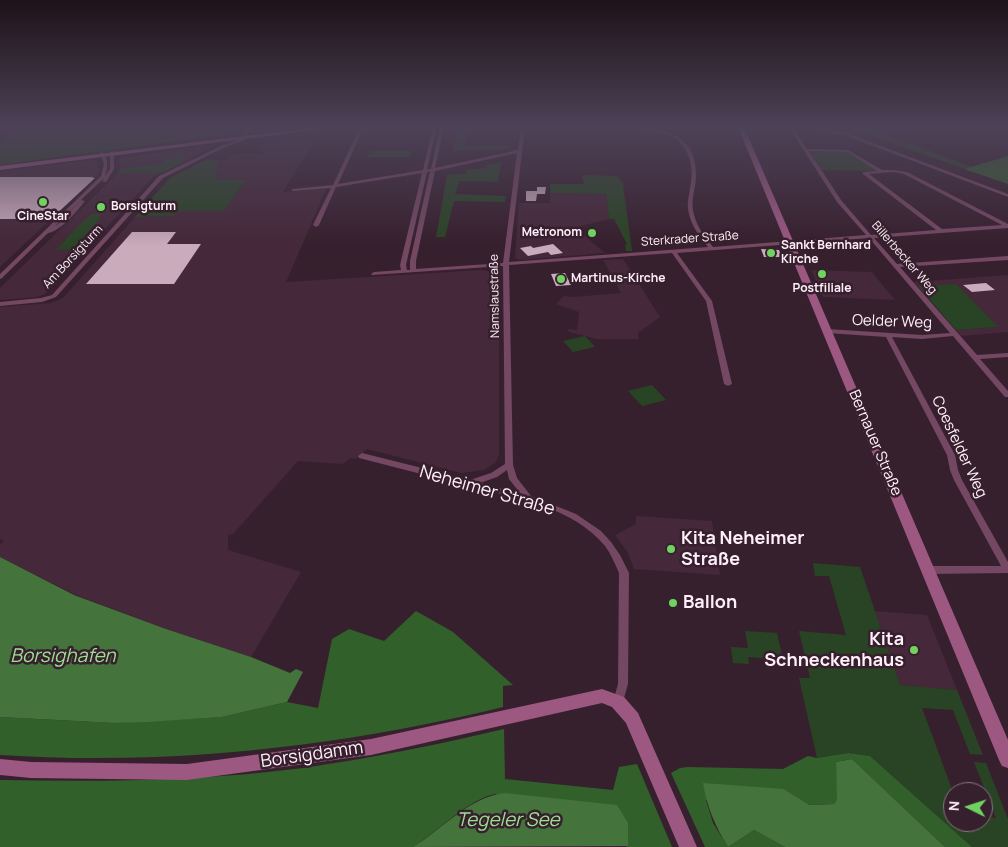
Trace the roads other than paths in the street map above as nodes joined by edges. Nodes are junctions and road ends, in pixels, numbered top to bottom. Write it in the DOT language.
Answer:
graph roads {
  1 [pos="106,167"];
  2 [pos="112,167"];
  3 [pos="182,167"];
  4 [pos="344,167"];
  5 [pos="425,167"];
  6 [pos="434,167"];
  7 [pos="452,167"];
  8 [pos="517,167"];
  9 [pos="694,167"];
  10 [pos="758,167"];
  11 [pos="817,167"];
  12 [pos="873,167"];
  13 [pos="931,167"];
  14 [pos="433,171"];
  15 [pos="880,171"];
  16 [pos="424,172"];
  17 [pos="406,176"];
  18 [pos="422,182"];
  19 [pos="431,182"];
  20 [pos="334,187"];
  21 [pos="293,190"];
  22 [pos="1008,196"];
  23 [pos="316,225"];
  24 [pos="1008,226"];
  25 [pos="940,231"];
  26 [pos="46,234"];
  27 [pos="870,236"];
  28 [pos="790,242"];
  29 [pos="712,249"];
  30 [pos="673,251"];
  31 [pos="1008,258"];
  32 [pos="507,264"];
  33 [pos="897,266"];
  34 [pos="413,271"];
  35 [pos="404,272"];
  36 [pos="374,274"];
  37 [pos="0,277"];
  38 [pos="0,304"];
  39 [pos="827,332"];
  40 [pos="955,334"];
  41 [pos="888,335"];
  42 [pos="1008,355"];
  43 [pos="976,357"];
  44 [pos="728,384"];
  45 [pos="1008,395"];
  46 [pos="362,456"];
  47 [pos="509,465"];
  48 [pos="468,484"];
  49 [pos="528,498"];
  50 [pos="1007,569"];
  51 [pos="928,570"];
  52 [pos="618,702"];
  53 [pos="1008,760"];
  54 [pos="0,767"];
  55 [pos="688,847"];
  1 -- 26 [label="street"];
  2 -- 26 [label="street"];
  3 -- 38 [label="street, Am Borsigturm"];
  4 -- 20 [label="street"];
  5 -- 16 [label="street"];
  6 -- 14 [label="street"];
  7 -- 14 [label="street"];
  8 -- 32 [label="street, Namslaustraße"];
  9 -- 29 [label="street"];
  10 -- 28 [label="main road, Bernauer Straße"];
  11 -- 27 [label="street, Billerbecker Weg"];
  12 -- 15 [label="street"];
  13 -- 22 [label="street"];
  14 -- 16 [label="street"];
  14 -- 19 [label="street"];
  15 -- 24 [label="street"];
  15 -- 25 [label="street"];
  16 -- 17 [label="street"];
  16 -- 18 [label="street"];
  17 -- 18 [label="street"];
  17 -- 20 [label="street"];
  18 -- 19 [label="street"];
  18 -- 35 [label="street"];
  19 -- 34 [label="street"];
  20 -- 21 [label="street"];
  20 -- 23 [label="street"];
  24 -- 25 [label="street, Sterkrader Straße"];
  25 -- 27 [label="street, Sterkrader Straße"];
  26 -- 37 [label="street"];
  27 -- 28 [label="street, Sterkrader Straße"];
  27 -- 33 [label="street, Billerbecker Weg"];
  28 -- 29 [label="street, Sterkrader Straße"];
  28 -- 39 [label="main road, Bernauer Straße"];
  29 -- 30 [label="street, Sterkrader Straße"];
  30 -- 32 [label="street, Sterkrader Straße"];
  30 -- 44 [label="street"];
  31 -- 33 [label="street"];
  32 -- 34 [label="street, Sterkrader Straße"];
  32 -- 47 [label="street, Namslaustraße"];
  33 -- 40 [label="street, Billerbecker Weg"];
  34 -- 35 [label="street, Sterkrader Straße"];
  35 -- 36 [label="street, Sterkrader Straße"];
  39 -- 41 [label="street, Oelder Weg"];
  39 -- 51 [label="main road, Bernauer Straße"];
  40 -- 41 [label="street, Oelder Weg"];
  40 -- 43 [label="street, Billerbecker Weg"];
  41 -- 50 [label="street, Coesfelder Weg"];
  42 -- 43 [label="street"];
  43 -- 45 [label="street, Billerbecker Weg"];
  46 -- 48 [label="street, Neheimer Straße"];
  47 -- 48 [label="street"];
  47 -- 49 [label="street, Namslaustraße"];
  48 -- 49 [label="street, Neheimer Straße"];
  49 -- 52 [label="street, Neheimer Straße"];
  50 -- 51 [label="street"];
  51 -- 53 [label="main road, Bernauer Straße"];
  52 -- 54 [label="main road, Borsigdamm"];
  52 -- 55 [label="main road"];
}
